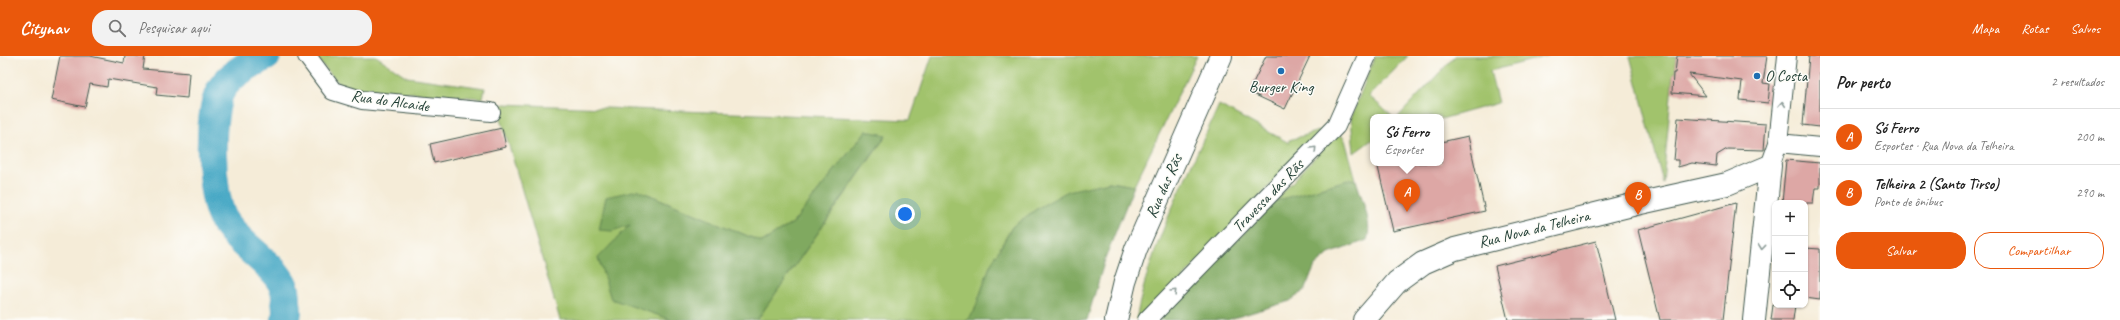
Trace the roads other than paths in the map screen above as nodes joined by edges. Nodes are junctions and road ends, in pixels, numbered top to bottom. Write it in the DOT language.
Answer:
graph roads {
  1 [pos="307,56"];
  2 [pos="1221,56"];
  3 [pos="1367,56"];
  4 [pos="1787,56"];
  5 [pos="491,112"];
  6 [pos="1778,143"];
  7 [pos="1820,146"];
  8 [pos="1770,166"];
  9 [pos="1727,184"];
  10 [pos="1765,216"];
  11 [pos="1116,320"];
  12 [pos="1147,320"];
  13 [pos="1364,320"];
  14 [pos="1754,320"];
  1 -- 5 [label="street, Rua do Alcaide"];
  2 -- 11 [label="street, Rua das Rãs"];
  12 -- 3 [label="street, Travessa das Rãs, one-way"];
  6 -- 4 [label="street, one-way"];
  6 -- 7 [label="street"];
  6 -- 8 [label="street"];
  8 -- 9 [label="street, Rua Nova da Telheira"];
  8 -- 10 [label="street"];
  9 -- 10 [label="street"];
  9 -- 13 [label="street, Rua Nova da Telheira"];
  10 -- 14 [label="street, one-way"];
}
